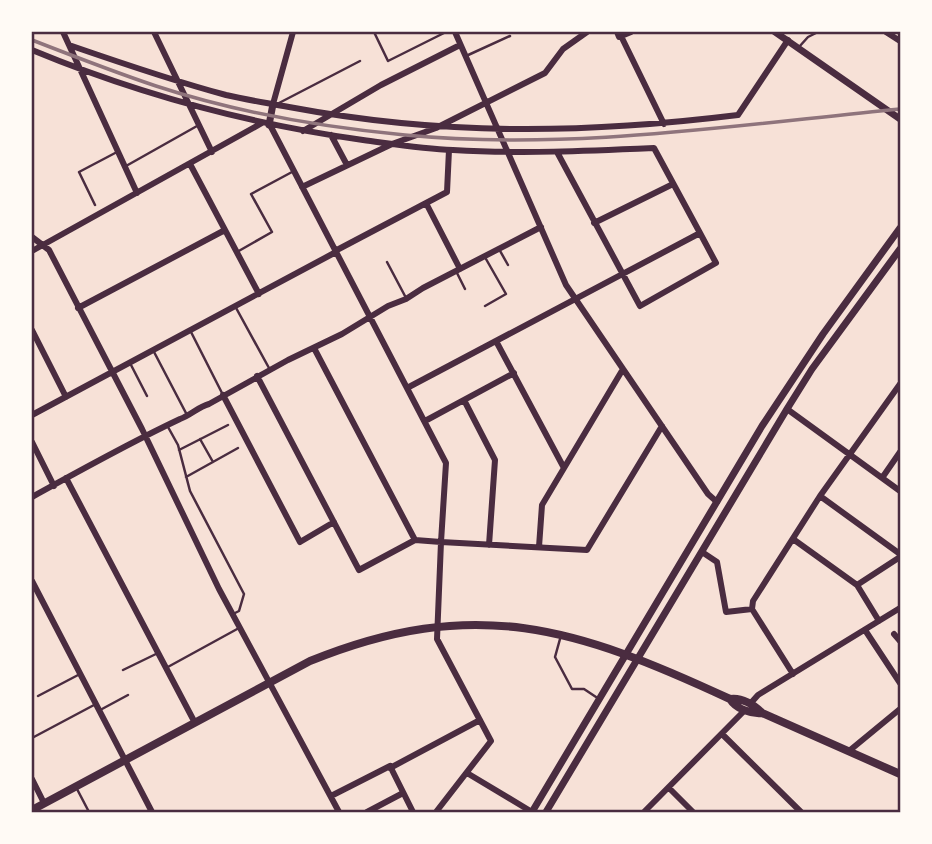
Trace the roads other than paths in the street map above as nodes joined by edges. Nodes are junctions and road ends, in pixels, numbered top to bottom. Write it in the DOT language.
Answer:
graph roads {
  1 [pos="63,32"];
  2 [pos="154,32"];
  3 [pos="293,32"];
  4 [pos="376,32"];
  5 [pos="446,32"];
  6 [pos="455,32"];
  7 [pos="587,32"];
  8 [pos="631,32"];
  9 [pos="775,32"];
  10 [pos="818,32"];
  11 [pos="886,32"];
  12 [pos="619,34"];
  13 [pos="510,36"];
  14 [pos="788,40"];
  15 [pos="901,41"];
  16 [pos="69,45"];
  17 [pos="460,45"];
  18 [pos="799,47"];
  19 [pos="32,50"];
  20 [pos="466,57"];
  21 [pos="360,61"];
  22 [pos="81,70"];
  23 [pos="178,81"];
  24 [pos="486,102"];
  25 [pos="188,104"];
  26 [pos="274,104"];
  27 [pos="329,115"];
  28 [pos="901,119"];
  29 [pos="267,124"];
  30 [pos="664,124"];
  31 [pos="198,125"];
  32 [pos="436,128"];
  33 [pos="499,130"];
  34 [pos="303,131"];
  35 [pos="331,135"];
  36 [pos="392,144"];
  37 [pos="449,150"];
  38 [pos="117,152"];
  39 [pos="212,152"];
  40 [pos="557,152"];
  41 [pos="507,153"];
  42 [pos="190,164"];
  43 [pos="347,165"];
  44 [pos="123,167"];
  45 [pos="293,171"];
  46 [pos="673,184"];
  47 [pos="302,187"];
  48 [pos="136,193"];
  49 [pos="426,204"];
  50 [pos="95,205"];
  51 [pos="594,223"];
  52 [pos="541,227"];
  53 [pos="901,229"];
  54 [pos="225,230"];
  55 [pos="700,233"];
  56 [pos="32,237"];
  57 [pos="44,244"];
  58 [pos="499,249"];
  59 [pos="901,249"];
  60 [pos="32,251"];
  61 [pos="237,252"];
  62 [pos="336,252"];
  63 [pos="484,256"];
  64 [pos="387,262"];
  65 [pos="508,265"];
  66 [pos="458,270"];
  67 [pos="622,275"];
  68 [pos="465,289"];
  69 [pos="259,294"];
  70 [pos="407,299"];
  71 [pos="575,299"];
  72 [pos="235,306"];
  73 [pos="485,306"];
  74 [pos="78,307"];
  75 [pos="370,318"];
  76 [pos="32,330"];
  77 [pos="190,330"];
  78 [pos="496,341"];
  79 [pos="314,348"];
  80 [pos="153,350"];
  81 [pos="130,363"];
  82 [pos="623,369"];
  83 [pos="270,371"];
  84 [pos="112,372"];
  85 [pos="514,373"];
  86 [pos="257,376"];
  87 [pos="901,384"];
  88 [pos="407,388"];
  89 [pos="223,395"];
  90 [pos="892,395"];
  91 [pos="147,396"];
  92 [pos="66,397"];
  93 [pos="464,400"];
  94 [pos="901,401"];
  95 [pos="787,409"];
  96 [pos="32,415"];
  97 [pos="187,415"];
  98 [pos="425,421"];
  99 [pos="167,425"];
  100 [pos="228,425"];
  101 [pos="662,426"];
  102 [pos="145,436"];
  103 [pos="200,439"];
  104 [pos="32,442"];
  105 [pos="239,448"];
  106 [pos="179,450"];
  107 [pos="901,452"];
  108 [pos="849,455"];
  109 [pos="213,462"];
  110 [pos="564,468"];
  111 [pos="186,477"];
  112 [pos="66,478"];
  113 [pos="882,478"];
  114 [pos="54,486"];
  115 [pos="901,491"];
  116 [pos="820,496"];
  117 [pos="32,497"];
  118 [pos="717,502"];
  119 [pos="334,523"];
  120 [pos="793,538"];
  121 [pos="415,540"];
  122 [pos="441,542"];
  123 [pos="489,545"];
  124 [pos="538,547"];
  125 [pos="702,552"];
  126 [pos="901,555"];
  127 [pos="32,581"];
  128 [pos="857,584"];
  129 [pos="752,608"];
  130 [pos="901,608"];
  131 [pos="232,615"];
  132 [pos="879,621"];
  133 [pos="436,626"];
  134 [pos="239,628"];
  135 [pos="865,630"];
  136 [pos="561,634"];
  137 [pos="894,634"];
  138 [pos="901,641"];
  139 [pos="158,653"];
  140 [pos="626,654"];
  141 [pos="639,659"];
  142 [pos="166,668"];
  143 [pos="123,670"];
  144 [pos="80,674"];
  145 [pos="793,674"];
  146 [pos="267,682"];
  147 [pos="901,683"];
  148 [pos="128,695"];
  149 [pos="38,696"];
  150 [pos="599,699"];
  151 [pos="747,707"];
  152 [pos="97,708"];
  153 [pos="901,709"];
  154 [pos="480,720"];
  155 [pos="194,721"];
  156 [pos="723,735"];
  157 [pos="32,738"];
  158 [pos="849,751"];
  159 [pos="124,760"];
  160 [pos="390,768"];
  161 [pos="467,773"];
  162 [pos="901,774"];
  163 [pos="32,779"];
  164 [pos="75,786"];
  165 [pos="669,788"];
  166 [pos="403,793"];
  167 [pos="331,796"];
  168 [pos="44,803"];
  169 [pos="32,810"];
  170 [pos="532,812"];
  171 [pos="89,813"];
  172 [pos="152,813"];
  173 [pos="339,813"];
  174 [pos="367,813"];
  175 [pos="413,813"];
  176 [pos="436,813"];
  177 [pos="546,813"];
  178 [pos="644,813"];
  179 [pos="693,813"];
  180 [pos="801,813"];
  1 -- 16 [label="street"];
  2 -- 23 [label="street"];
  3 -- 26 [label="street"];
  4 -- 5 [label="lane"];
  6 -- 17 [label="street"];
  7 -- 24 [label="street"];
  8 -- 12 [label="street"];
  9 -- 14 [label="street"];
  10 -- 18 [label="lane"];
  11 -- 15 [label="street"];
  12 -- 30 [label="street"];
  13 -- 20 [label="lane"];
  14 -- 18 [label="street"];
  14 -- 30 [label="street"];
  16 -- 22 [label="street"];
  16 -- 23 [label="street"];
  17 -- 20 [label="street"];
  17 -- 27 [label="street"];
  18 -- 28 [label="street"];
  19 -- 22 [label="street"];
  20 -- 24 [label="street"];
  21 -- 26 [label="lane"];
  22 -- 25 [label="street"];
  22 -- 38 [label="street"];
  23 -- 25 [label="street"];
  23 -- 26 [label="street"];
  24 -- 32 [label="street"];
  24 -- 33 [label="street"];
  25 -- 29 [label="street"];
  25 -- 31 [label="street"];
  26 -- 27 [label="street"];
  26 -- 29 [label="street"];
  27 -- 32 [label="street"];
  27 -- 34 [label="street"];
  29 -- 34 [label="street"];
  29 -- 39 [label="street"];
  29 -- 45 [label="street"];
  30 -- 33 [label="street"];
  31 -- 39 [label="street"];
  31 -- 44 [label="lane"];
  32 -- 33 [label="street"];
  32 -- 36 [label="street"];
  33 -- 41 [label="street"];
  34 -- 35 [label="street"];
  35 -- 36 [label="street"];
  35 -- 43 [label="street"];
  36 -- 37 [label="street"];
  36 -- 43 [label="street"];
  37 -- 41 [label="street"];
  37 -- 49 [label="street"];
  38 -- 44 [label="street"];
  38 -- 50 [label="lane"];
  39 -- 42 [label="street"];
  40 -- 41 [label="street"];
  40 -- 46 [label="street"];
  40 -- 51 [label="street"];
  41 -- 52 [label="street"];
  42 -- 48 [label="street"];
  42 -- 54 [label="street"];
  43 -- 47 [label="street"];
  44 -- 48 [label="street"];
  45 -- 47 [label="street"];
  45 -- 61 [label="lane"];
  46 -- 51 [label="street"];
  46 -- 55 [label="street"];
  47 -- 62 [label="street"];
  48 -- 57 [label="street"];
  49 -- 62 [label="street"];
  49 -- 66 [label="street"];
  51 -- 67 [label="street"];
  52 -- 58 [label="street"];
  52 -- 71 [label="street"];
  53 -- 118 [label="street"];
  54 -- 61 [label="street"];
  54 -- 74 [label="street"];
  55 -- 67 [label="street"];
  55 -- 67 [label="street"];
  56 -- 57 [label="street"];
  57 -- 60 [label="street"];
  57 -- 74 [label="street"];
  58 -- 63 [label="street"];
  58 -- 65 [label="lane"];
  59 -- 95 [label="street"];
  61 -- 69 [label="street"];
  62 -- 69 [label="street"];
  62 -- 75 [label="street"];
  63 -- 66 [label="street"];
  63 -- 73 [label="lane"];
  64 -- 70 [label="lane"];
  66 -- 68 [label="lane"];
  66 -- 70 [label="street"];
  67 -- 71 [label="street"];
  69 -- 72 [label="street"];
  70 -- 75 [label="street"];
  71 -- 78 [label="street"];
  71 -- 82 [label="street"];
  72 -- 77 [label="street"];
  72 -- 83 [label="lane"];
  74 -- 84 [label="street"];
  75 -- 79 [label="street"];
  75 -- 88 [label="street"];
  76 -- 92 [label="street"];
  77 -- 80 [label="street"];
  77 -- 89 [label="lane"];
  78 -- 85 [label="street"];
  78 -- 88 [label="street"];
  79 -- 83 [label="street"];
  79 -- 121 [label="street"];
  80 -- 81 [label="street"];
  80 -- 97 [label="lane"];
  81 -- 84 [label="street"];
  81 -- 91 [label="lane"];
  82 -- 101 [label="street"];
  82 -- 110 [label="street"];
  83 -- 86 [label="street"];
  84 -- 92 [label="street"];
  84 -- 102 [label="street"];
  85 -- 93 [label="street"];
  85 -- 110 [label="street"];
  86 -- 89 [label="street"];
  86 -- 119 [label="street"];
  87 -- 90 [label="street"];
  88 -- 98 [label="street"];
  89 -- 97 [label="street"];
  89 -- 119 [label="street"];
  90 -- 94 [label="street"];
  90 -- 108 [label="street"];
  92 -- 96 [label="street"];
  93 -- 98 [label="street"];
  93 -- 123 [label="street"];
  95 -- 108 [label="street"];
  95 -- 125 [label="street"];
  97 -- 99 [label="street"];
  98 -- 122 [label="street"];
  99 -- 102 [label="street"];
  99 -- 106 [label="lane"];
  100 -- 103 [label="lane"];
  101 -- 118 [label="street"];
  101 -- 124 [label="street"];
  102 -- 112 [label="street"];
  102 -- 131 [label="street"];
  103 -- 106 [label="lane"];
  103 -- 109 [label="lane"];
  104 -- 114 [label="street"];
  105 -- 109 [label="lane"];
  106 -- 111 [label="lane"];
  107 -- 113 [label="street"];
  108 -- 113 [label="street"];
  108 -- 116 [label="street"];
  109 -- 111 [label="lane"];
  110 -- 124 [label="street"];
  111 -- 131 [label="lane"];
  112 -- 114 [label="street"];
  112 -- 139 [label="street"];
  113 -- 115 [label="street"];
  114 -- 117 [label="street"];
  116 -- 120 [label="street"];
  116 -- 126 [label="street"];
  118 -- 140 [label="street"];
  119 -- 121 [label="street"];
  120 -- 128 [label="street"];
  120 -- 129 [label="street"];
  121 -- 122 [label="street"];
  122 -- 123 [label="street"];
  122 -- 133 [label="street"];
  123 -- 124 [label="street"];
  125 -- 129 [label="street"];
  125 -- 141 [label="street"];
  126 -- 128 [label="street"];
  127 -- 144 [label="street"];
  128 -- 132 [label="street"];
  129 -- 145 [label="street"];
  130 -- 132 [label="street"];
  131 -- 134 [label="street"];
  132 -- 135 [label="street"];
  133 -- 136 [label="main road"];
  133 -- 146 [label="main road"];
  133 -- 154 [label="street"];
  134 -- 142 [label="lane"];
  134 -- 146 [label="street"];
  135 -- 145 [label="street"];
  135 -- 147 [label="street"];
  136 -- 140 [label="main road"];
  136 -- 150 [label="lane"];
  137 -- 138 [label="street"];
  139 -- 142 [label="street"];
  139 -- 143 [label="lane"];
  140 -- 141 [label="main road"];
  140 -- 150 [label="street"];
  141 -- 151 [label="main road"];
  141 -- 177 [label="street"];
  142 -- 155 [label="street"];
  144 -- 149 [label="lane"];
  144 -- 152 [label="street"];
  145 -- 151 [label="street"];
  146 -- 155 [label="main road"];
  146 -- 167 [label="street"];
  148 -- 152 [label="lane"];
  150 -- 170 [label="street"];
  151 -- 156 [label="street"];
  151 -- 158 [label="main road"];
  152 -- 157 [label="lane"];
  152 -- 159 [label="street"];
  153 -- 158 [label="street"];
  154 -- 160 [label="street"];
  154 -- 161 [label="street"];
  155 -- 159 [label="main road"];
  156 -- 165 [label="street"];
  156 -- 180 [label="street"];
  158 -- 162 [label="main road"];
  159 -- 164 [label="main road"];
  159 -- 172 [label="street"];
  160 -- 166 [label="street"];
  160 -- 167 [label="street"];
  161 -- 170 [label="street"];
  161 -- 176 [label="street"];
  163 -- 168 [label="street"];
  164 -- 168 [label="main road"];
  164 -- 171 [label="lane"];
  165 -- 178 [label="street"];
  165 -- 179 [label="street"];
  166 -- 174 [label="street"];
  166 -- 175 [label="street"];
  167 -- 173 [label="street"];
  168 -- 169 [label="main road"];
}
